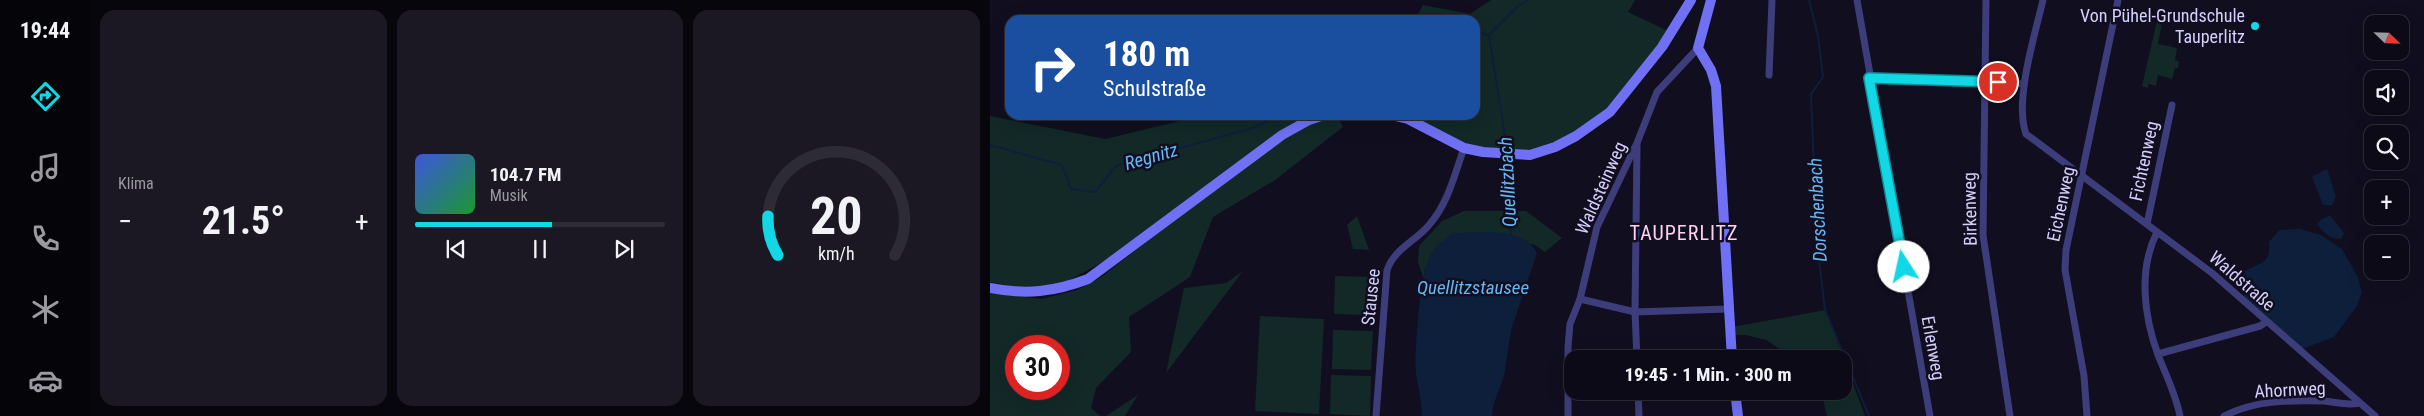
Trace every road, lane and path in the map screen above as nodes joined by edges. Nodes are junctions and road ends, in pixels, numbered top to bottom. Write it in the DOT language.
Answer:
graph roads {
  1 [pos="1691,0"];
  2 [pos="1711,0"];
  3 [pos="1772,0"];
  4 [pos="1857,0"];
  5 [pos="1986,0"];
  6 [pos="2043,0"];
  7 [pos="2118,0"];
  8 [pos="1698,48"];
  9 [pos="1769,76"];
  10 [pos="1869,78"];
  11 [pos="1984,81"];
  12 [pos="2024,84"];
  13 [pos="2172,105"];
  14 [pos="1309,120"];
  15 [pos="1408,120"];
  16 [pos="1637,143"];
  17 [pos="1464,148"];
  18 [pos="2082,178"];
  19 [pos="2146,224"];
  20 [pos="2158,232"];
  21 [pos="990,288"];
  22 [pos="1580,299"];
  23 [pos="1728,310"];
  24 [pos="1635,312"];
  25 [pos="2266,322"];
  26 [pos="1637,350"];
  27 [pos="1731,350"];
  28 [pos="2158,354"];
  29 [pos="1638,400"];
  30 [pos="1736,400"];
  31 [pos="2359,403"];
  32 [pos="1376,416"];
  33 [pos="1568,416"];
  34 [pos="1639,416"];
  35 [pos="1738,416"];
  36 [pos="1930,416"];
  37 [pos="2010,416"];
  38 [pos="2087,416"];
  39 [pos="2180,416"];
  40 [pos="2224,416"];
  41 [pos="2375,416"];
  1 -- 17 [label="street"];
  2 -- 8 [label="street"];
  3 -- 9 [label="street"];
  4 -- 10 [label="street, Erlenweg"];
  5 -- 11 [label="street, Birkenweg"];
  6 -- 12 [label="street, Waldstraße"];
  7 -- 18 [label="street, Eichenweg"];
  8 -- 16 [label="street, Waldsteinweg"];
  8 -- 23 [label="street"];
  10 -- 11 [label="street"];
  10 -- 36 [label="street, Erlenweg"];
  11 -- 12 [label="street"];
  11 -- 37 [label="street, Birkenweg"];
  12 -- 18 [label="street, Waldstraße"];
  13 -- 19 [label="street, Fichtenweg"];
  14 -- 21 [label="street"];
  15 -- 17 [label="street"];
  16 -- 22 [label="street, Waldsteinweg"];
  16 -- 24 [label="street"];
  17 -- 32 [label="street, Stausee"];
  18 -- 19 [label="street, Waldstraße"];
  18 -- 38 [label="street, Eichenweg"];
  19 -- 20 [label="street, Waldstraße"];
  20 -- 25 [label="street, Waldstraße"];
  20 -- 28 [label="street"];
  22 -- 24 [label="street"];
  22 -- 33 [label="street, Waldsteinweg"];
  23 -- 24 [label="street"];
  23 -- 27 [label="street"];
  24 -- 26 [label="street"];
  25 -- 28 [label="street"];
  25 -- 31 [label="street, Waldstraße"];
  28 -- 39 [label="street"];
  29 -- 34 [label="street"];
  30 -- 35 [label="street"];
  31 -- 40 [label="street, Ahornweg"];
  31 -- 41 [label="street, Waldstraße"];
}
